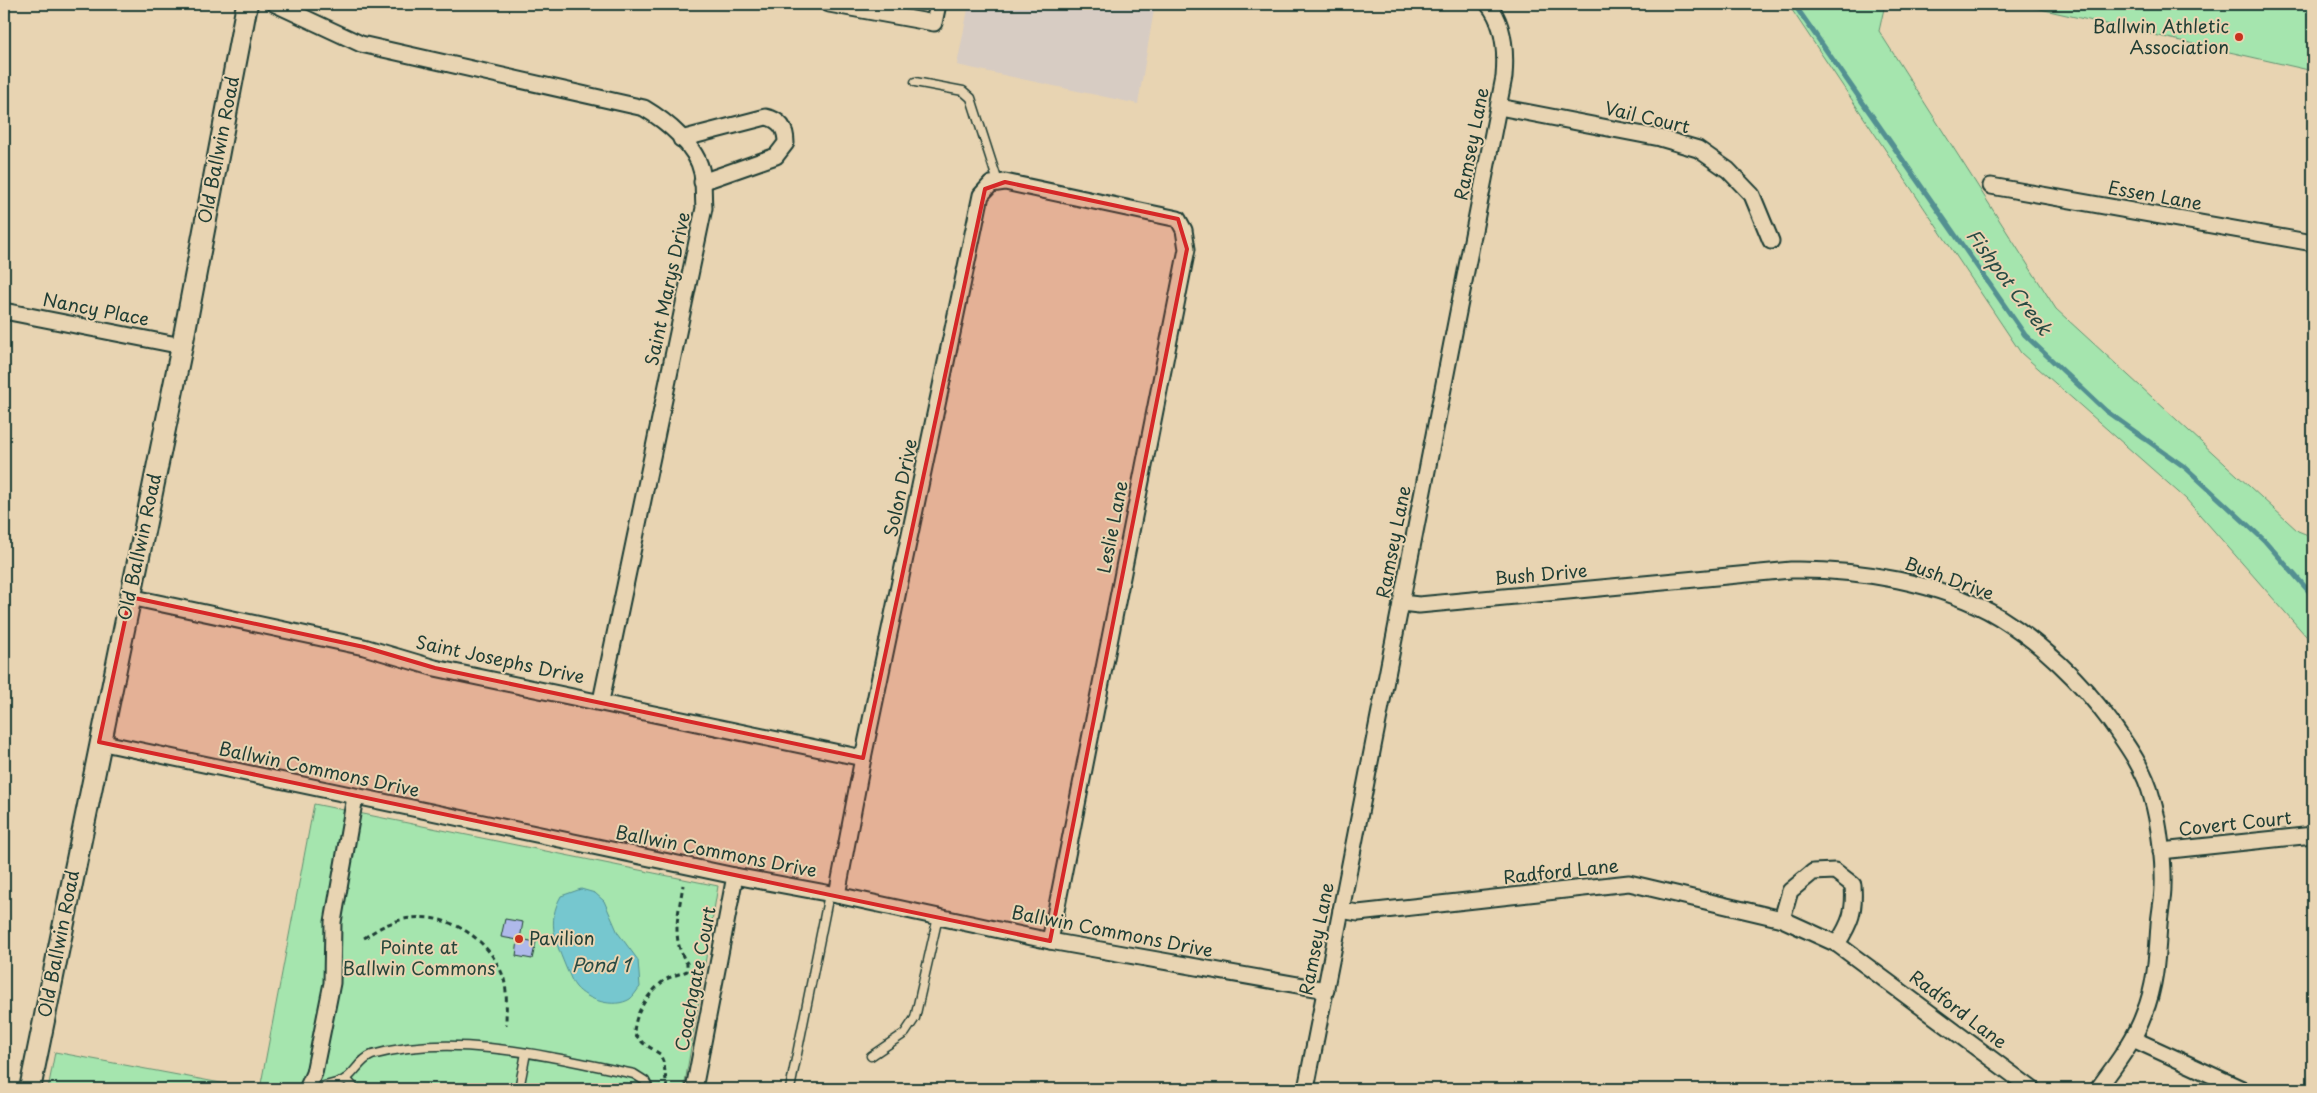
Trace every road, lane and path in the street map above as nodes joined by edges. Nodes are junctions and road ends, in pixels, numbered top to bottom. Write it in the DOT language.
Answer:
graph roads {
  1 [pos="247,4"];
  2 [pos="274,4"];
  3 [pos="829,4"];
  4 [pos="938,4"];
  5 [pos="1488,4"];
  6 [pos="915,82"];
  7 [pos="1499,107"];
  8 [pos="681,138"];
  9 [pos="702,182"];
  10 [pos="998,182"];
  11 [pos="1990,186"];
  12 [pos="1772,241"];
  13 [pos="2313,243"];
  14 [pos="4,311"];
  15 [pos="182,346"];
  16 [pos="130,597"];
  17 [pos="1401,602"];
  18 [pos="601,701"];
  19 [pos="99,742"];
  20 [pos="863,758"];
  21 [pos="355,797"];
  22 [pos="2313,835"];
  23 [pos="2161,852"];
  24 [pos="735,876"];
  25 [pos="683,885"];
  26 [pos="833,894"];
  27 [pos="1341,910"];
  28 [pos="938,917"];
  29 [pos="1782,919"];
  30 [pos="364,938"];
  31 [pos="1050,941"];
  32 [pos="1837,944"];
  33 [pos="1326,990"];
  34 [pos="506,1025"];
  35 [pos="2133,1039"];
  36 [pos="526,1053"];
  37 [pos="871,1056"];
  38 [pos="346,1079"];
  39 [pos="30,1089"];
  40 [pos="306,1089"];
  41 [pos="311,1089"];
  42 [pos="355,1089"];
  43 [pos="519,1089"];
  44 [pos="649,1089"];
  45 [pos="667,1089"];
  46 [pos="694,1089"];
  47 [pos="790,1089"];
  48 [pos="1306,1089"];
  49 [pos="2032,1089"];
  50 [pos="2098,1089"];
  51 [pos="2242,1089"];
  1 -- 15 [label="street, Old Ballwin Road"];
  2 -- 8 [label="street, Saint Marys Drive"];
  3 -- 4 [label="street"];
  5 -- 7 [label="street, Ramsey Lane"];
  6 -- 10 [label="lane"];
  7 -- 12 [label="street, Vail Court"];
  7 -- 17 [label="street, Ramsey Lane"];
  8 -- 9 [label="street, Saint Marys Drive"];
  8 -- 9 [label="street"];
  9 -- 18 [label="street, Saint Marys Drive"];
  10 -- 20 [label="street, Solon Drive"];
  10 -- 31 [label="street, Leslie Lane"];
  11 -- 13 [label="street, Essen Lane"];
  14 -- 15 [label="street, Nancy Place"];
  15 -- 16 [label="street, Old Ballwin Road"];
  16 -- 18 [label="street, Saint Josephs Drive"];
  16 -- 19 [label="street, Old Ballwin Road"];
  17 -- 23 [label="street, Bush Drive"];
  17 -- 27 [label="street, Ramsey Lane"];
  18 -- 20 [label="street, Saint Josephs Drive"];
  19 -- 21 [label="street, Ballwin Commons Drive"];
  19 -- 39 [label="street, Old Ballwin Road"];
  20 -- 26 [label="street, Solon Drive"];
  21 -- 24 [label="street, Ballwin Commons Drive"];
  21 -- 40 [label="street"];
  22 -- 23 [label="street, Covert Court"];
  23 -- 35 [label="street, Bush Drive"];
  24 -- 26 [label="street, Ballwin Commons Drive"];
  24 -- 46 [label="street, Coachgate Court"];
  25 -- 45 [label="path"];
  26 -- 28 [label="street, Ballwin Commons Drive"];
  26 -- 47 [label="lane"];
  27 -- 29 [label="street, Radford Lane"];
  27 -- 33 [label="street, Ramsey Lane"];
  28 -- 31 [label="street, Ballwin Commons Drive"];
  28 -- 37 [label="lane"];
  29 -- 32 [label="street, Radford Lane"];
  29 -- 32 [label="street"];
  30 -- 34 [label="path"];
  31 -- 33 [label="street, Ballwin Commons Drive"];
  32 -- 49 [label="street, Radford Lane"];
  33 -- 48 [label="street, Ramsey Lane"];
  35 -- 50 [label="street, Bush Drive"];
  35 -- 51 [label="street"];
  36 -- 38 [label="lane"];
  36 -- 43 [label="lane"];
  36 -- 44 [label="lane"];
  38 -- 41 [label="lane"];
  38 -- 42 [label="lane"];
}
